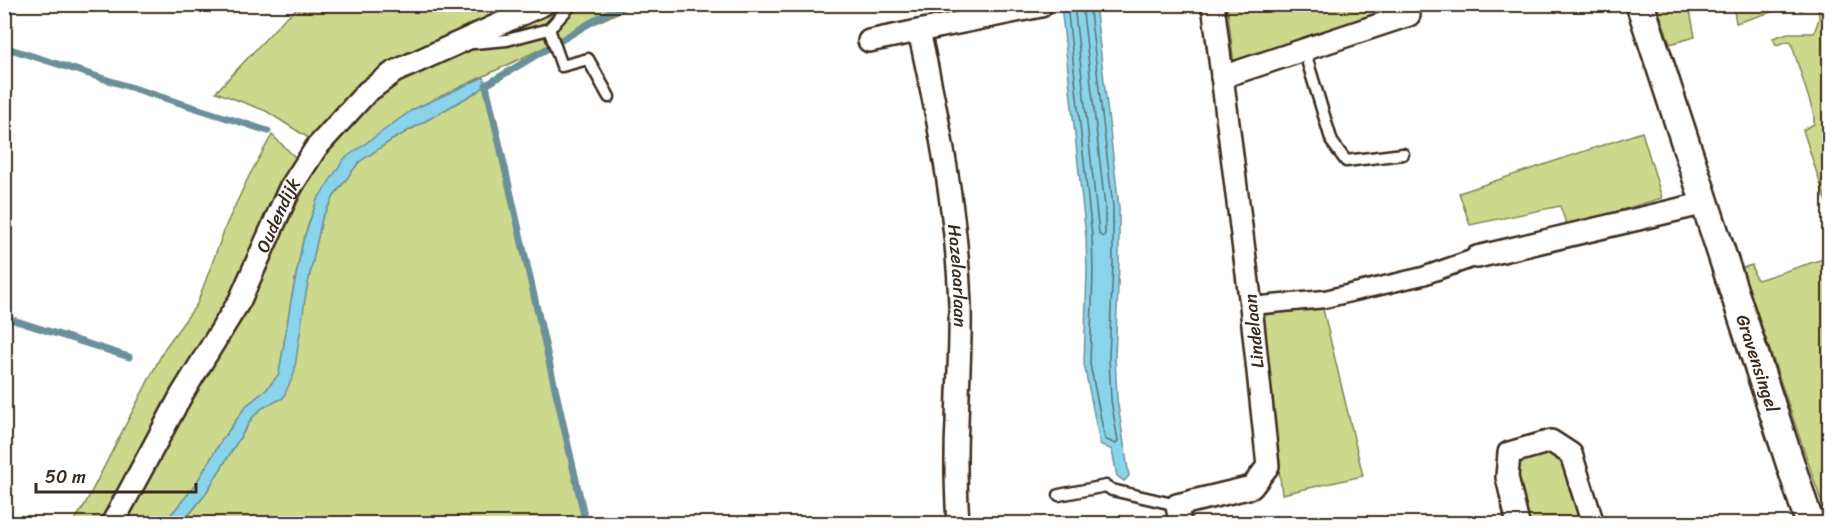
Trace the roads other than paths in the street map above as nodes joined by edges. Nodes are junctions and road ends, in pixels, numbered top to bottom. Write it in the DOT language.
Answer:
graph roads {
  1 [pos="544,4"];
  2 [pos="572,4"];
  3 [pos="1213,4"];
  4 [pos="1640,4"];
  5 [pos="1041,6"];
  6 [pos="1408,15"];
  7 [pos="919,31"];
  8 [pos="552,38"];
  9 [pos="869,41"];
  10 [pos="458,44"];
  11 [pos="1304,50"];
  12 [pos="1222,77"];
  13 [pos="609,97"];
  14 [pos="1403,154"];
  15 [pos="1706,203"];
  16 [pos="1477,257"];
  17 [pos="1251,306"];
  18 [pos="1059,495"];
  19 [pos="1179,514"];
  20 [pos="112,524"];
  21 [pos="958,524"];
  22 [pos="1518,524"];
  23 [pos="1593,524"];
  24 [pos="1810,524"];
  1 -- 10 [label="street, Oudendijk"];
  2 -- 8 [label="lane"];
  3 -- 12 [label="street, Lindelaan"];
  4 -- 15 [label="street, Gravensingel"];
  5 -- 7 [label="street"];
  6 -- 11 [label="street"];
  7 -- 9 [label="street"];
  7 -- 21 [label="street, Hazelaarlaan"];
  8 -- 10 [label="lane"];
  8 -- 13 [label="lane"];
  10 -- 20 [label="street, Oudendijk"];
  11 -- 12 [label="street"];
  11 -- 14 [label="lane"];
  12 -- 17 [label="street, Lindelaan"];
  15 -- 16 [label="street"];
  15 -- 24 [label="street, Gravensingel"];
  16 -- 17 [label="street"];
  17 -- 19 [label="street, Lindelaan"];
  18 -- 19 [label="lane"];
  22 -- 23 [label="street"];
}
